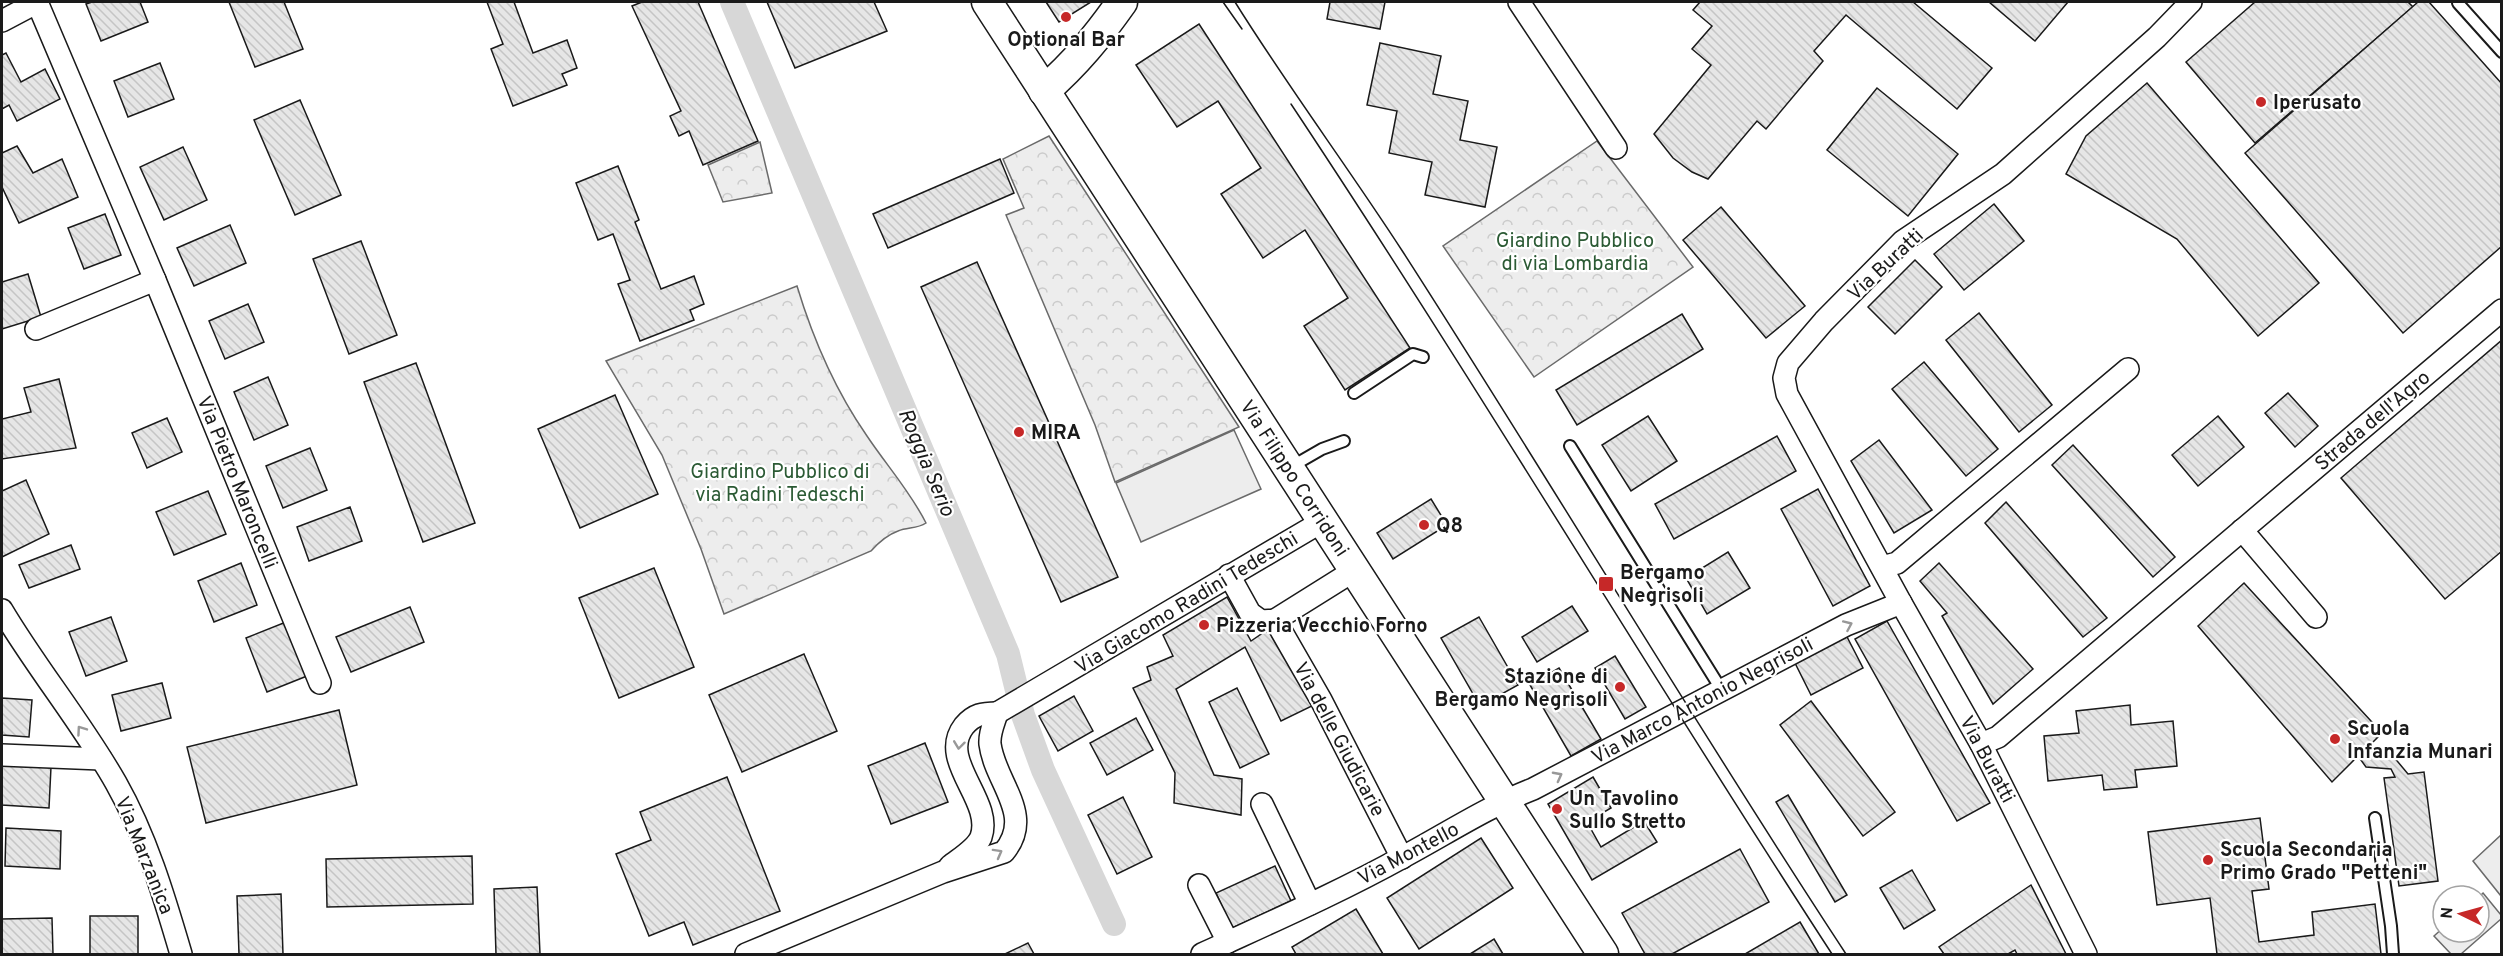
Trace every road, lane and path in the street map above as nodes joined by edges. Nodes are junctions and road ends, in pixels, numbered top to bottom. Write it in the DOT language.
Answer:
graph roads {
  1 [pos="987,2"];
  2 [pos="1122,2"];
  3 [pos="1519,2"];
  4 [pos="2191,2"];
  5 [pos="2458,3"];
  6 [pos="23,7"];
  7 [pos="2502,52"];
  8 [pos="1044,91"];
  9 [pos="1616,148"];
  10 [pos="155,280"];
  11 [pos="2502,310"];
  12 [pos="36,330"];
  13 [pos="1423,357"];
  14 [pos="2128,369"];
  15 [pos="1354,393"];
  16 [pos="1344,441"];
  17 [pos="1570,446"];
  18 [pos="1289,468"];
  19 [pos="1323,521"];
  20 [pos="2242,530"];
  21 [pos="1882,567"];
  22 [pos="1355,570"];
  23 [pos="1229,575"];
  24 [pos="1900,603"];
  25 [pos="2,610"];
  26 [pos="2316,617"];
  27 [pos="1275,620"];
  28 [pos="320,683"];
  29 [pos="1721,689"];
  30 [pos="1006,708"];
  31 [pos="1982,744"];
  32 [pos="2,754"];
  33 [pos="101,759"];
  34 [pos="1505,800"];
  35 [pos="1262,804"];
  36 [pos="2375,818"];
  37 [pos="1402,858"];
  38 [pos="943,872"];
  39 [pos="1199,885"];
  40 [pos="1310,904"];
  41 [pos="1228,942"];
  42 [pos="181,954"];
  43 [pos="746,954"];
  44 [pos="1202,954"];
  45 [pos="1603,954"];
  46 [pos="2086,954"];
  47 [pos="2393,954"];
  1 -- 8 [label="street, Via Filippo Corridoni"];
  2 -- 8 [label="street"];
  3 -- 9 [label="street"];
  4 -- 21 [label="street, Via Buratti"];
  5 -- 7 [label="lane"];
  6 -- 10 [label="street, Via Pietro Maroncelli"];
  8 -- 18 [label="street, Via Filippo Corridoni"];
  10 -- 12 [label="street"];
  10 -- 28 [label="street, Via Pietro Maroncelli"];
  11 -- 20 [label="street, Strada dell'Agro"];
  13 -- 15 [label="lane"];
  14 -- 21 [label="street"];
  16 -- 18 [label="lane"];
  17 -- 29 [label="lane"];
  18 -- 19 [label="street, Via Filippo Corridoni"];
  19 -- 22 [label="street, Via Filippo Corridoni"];
  19 -- 23 [label="street, Via Giacomo Radini Tedeschi"];
  20 -- 26 [label="street"];
  20 -- 31 [label="street, Strada dell'Agro"];
  21 -- 24 [label="street, Via Buratti"];
  22 -- 27 [label="street"];
  22 -- 34 [label="street, Via Filippo Corridoni"];
  23 -- 27 [label="street"];
  23 -- 30 [label="street, Via Giacomo Radini Tedeschi"];
  29 -- 24 [label="street, Via Marco Antonio Negrisoli, one-way"];
  24 -- 31 [label="street, Via Buratti"];
  33 -- 25 [label="street, Via Marzanica, one-way"];
  27 -- 37 [label="street, Via delle Giudicarie"];
  34 -- 29 [label="street, Via Marco Antonio Negrisoli, one-way"];
  30 -- 38 [label="street, one-way"];
  38 -- 30 [label="street, one-way"];
  31 -- 46 [label="street, Via Buratti"];
  32 -- 33 [label="street"];
  33 -- 42 [label="street, Via Marzanica"];
  34 -- 37 [label="street, Via Montello"];
  34 -- 45 [label="street, Via Filippo Corridoni"];
  35 -- 40 [label="street"];
  36 -- 47 [label="lane"];
  37 -- 40 [label="street, Via Montello"];
  38 -- 43 [label="street"];
  39 -- 41 [label="street"];
  40 -- 41 [label="street, Via Montello"];
  41 -- 44 [label="street, Via Montello"];
}
